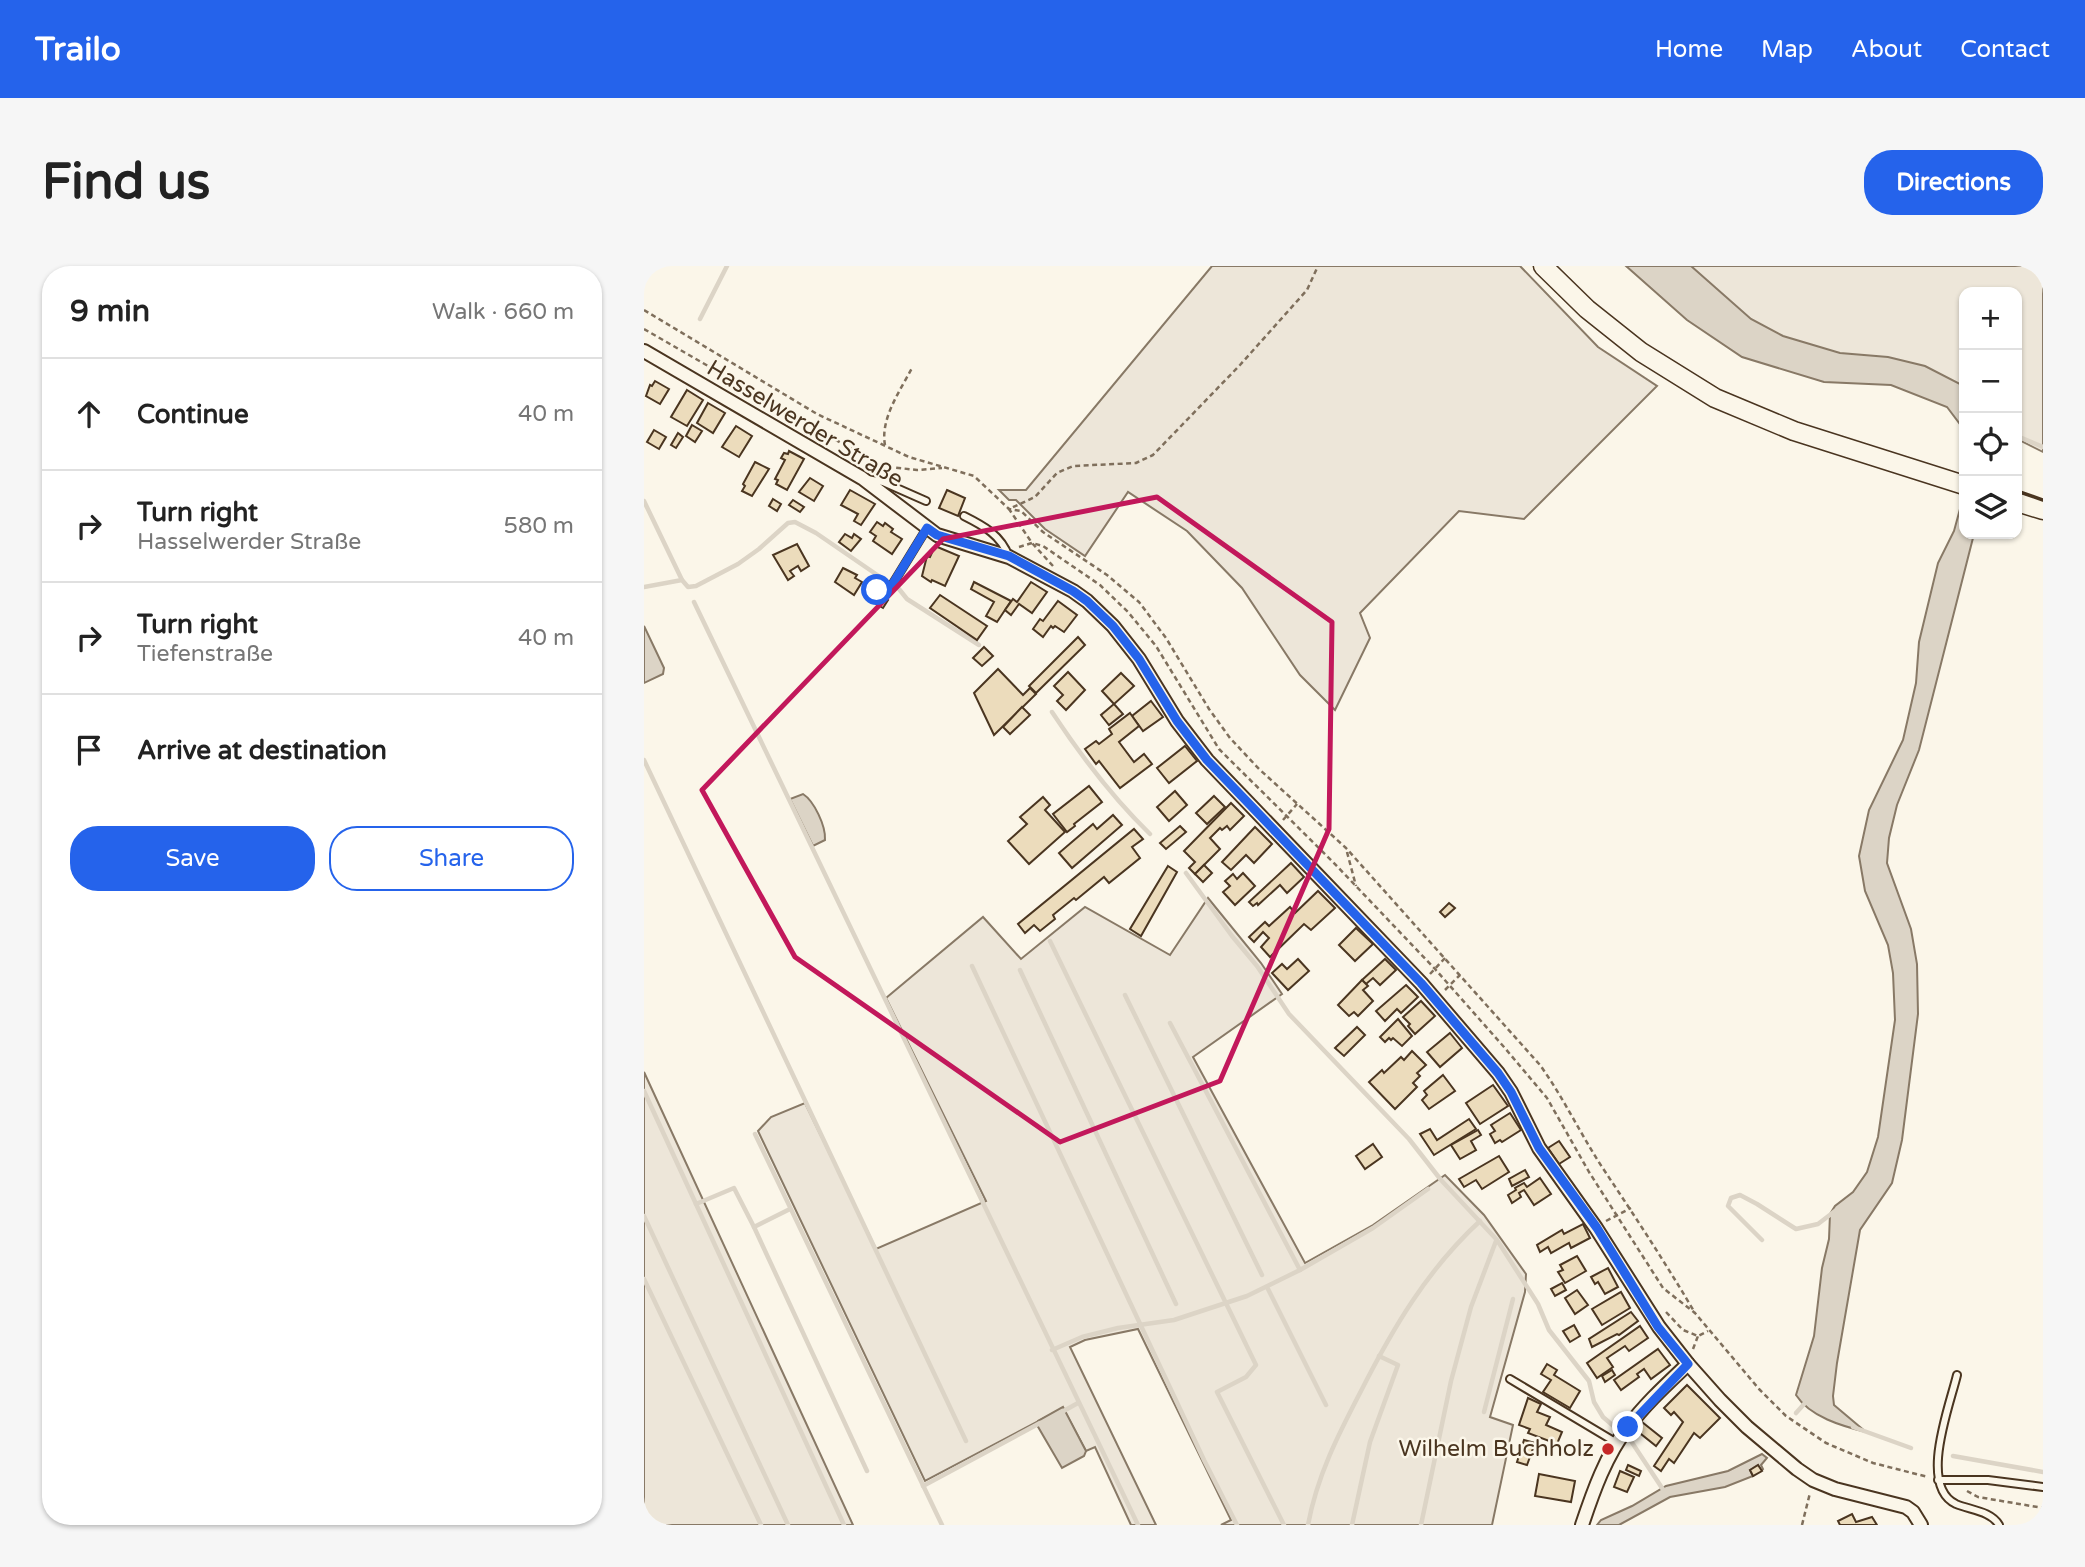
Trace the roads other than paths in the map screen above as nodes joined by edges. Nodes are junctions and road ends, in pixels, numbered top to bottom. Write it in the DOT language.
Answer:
graph roads {
  1 [pos="1543,266"];
  2 [pos="644,351"];
  3 [pos="862,478"];
  4 [pos="1959,483"];
  5 [pos="926,501"];
  6 [pos="2022,504"];
  7 [pos="2043,510"];
  8 [pos="964,516"];
  9 [pos="927,528"];
  10 [pos="1009,556"];
  11 [pos="877,590"];
  12 [pos="1689,1361"];
  13 [pos="1957,1375"];
  14 [pos="1510,1379"];
  15 [pos="1618,1441"];
  16 [pos="1938,1480"];
  17 [pos="2043,1487"];
  18 [pos="1582,1525"];
  19 [pos="1921,1525"];
  20 [pos="1999,1525"];
  1 -- 4 [label="main road"];
  2 -- 3 [label="street, Hasselwerder Straße"];
  3 -- 5 [label="lane"];
  3 -- 9 [label="street, Hasselwerder Straße"];
  6 -- 7 [label="main road"];
  8 -- 10 [label="lane"];
  9 -- 10 [label="street, Hasselwerder Straße"];
  9 -- 11 [label="lane"];
  10 -- 12 [label="street, Hasselwerder Straße"];
  12 -- 15 [label="street"];
  12 -- 19 [label="street, Hasselwerder Straße"];
  13 -- 16 [label="lane"];
  14 -- 15 [label="lane"];
  15 -- 18 [label="street"];
  16 -- 17 [label="lane"];
  16 -- 20 [label="lane"];
}
